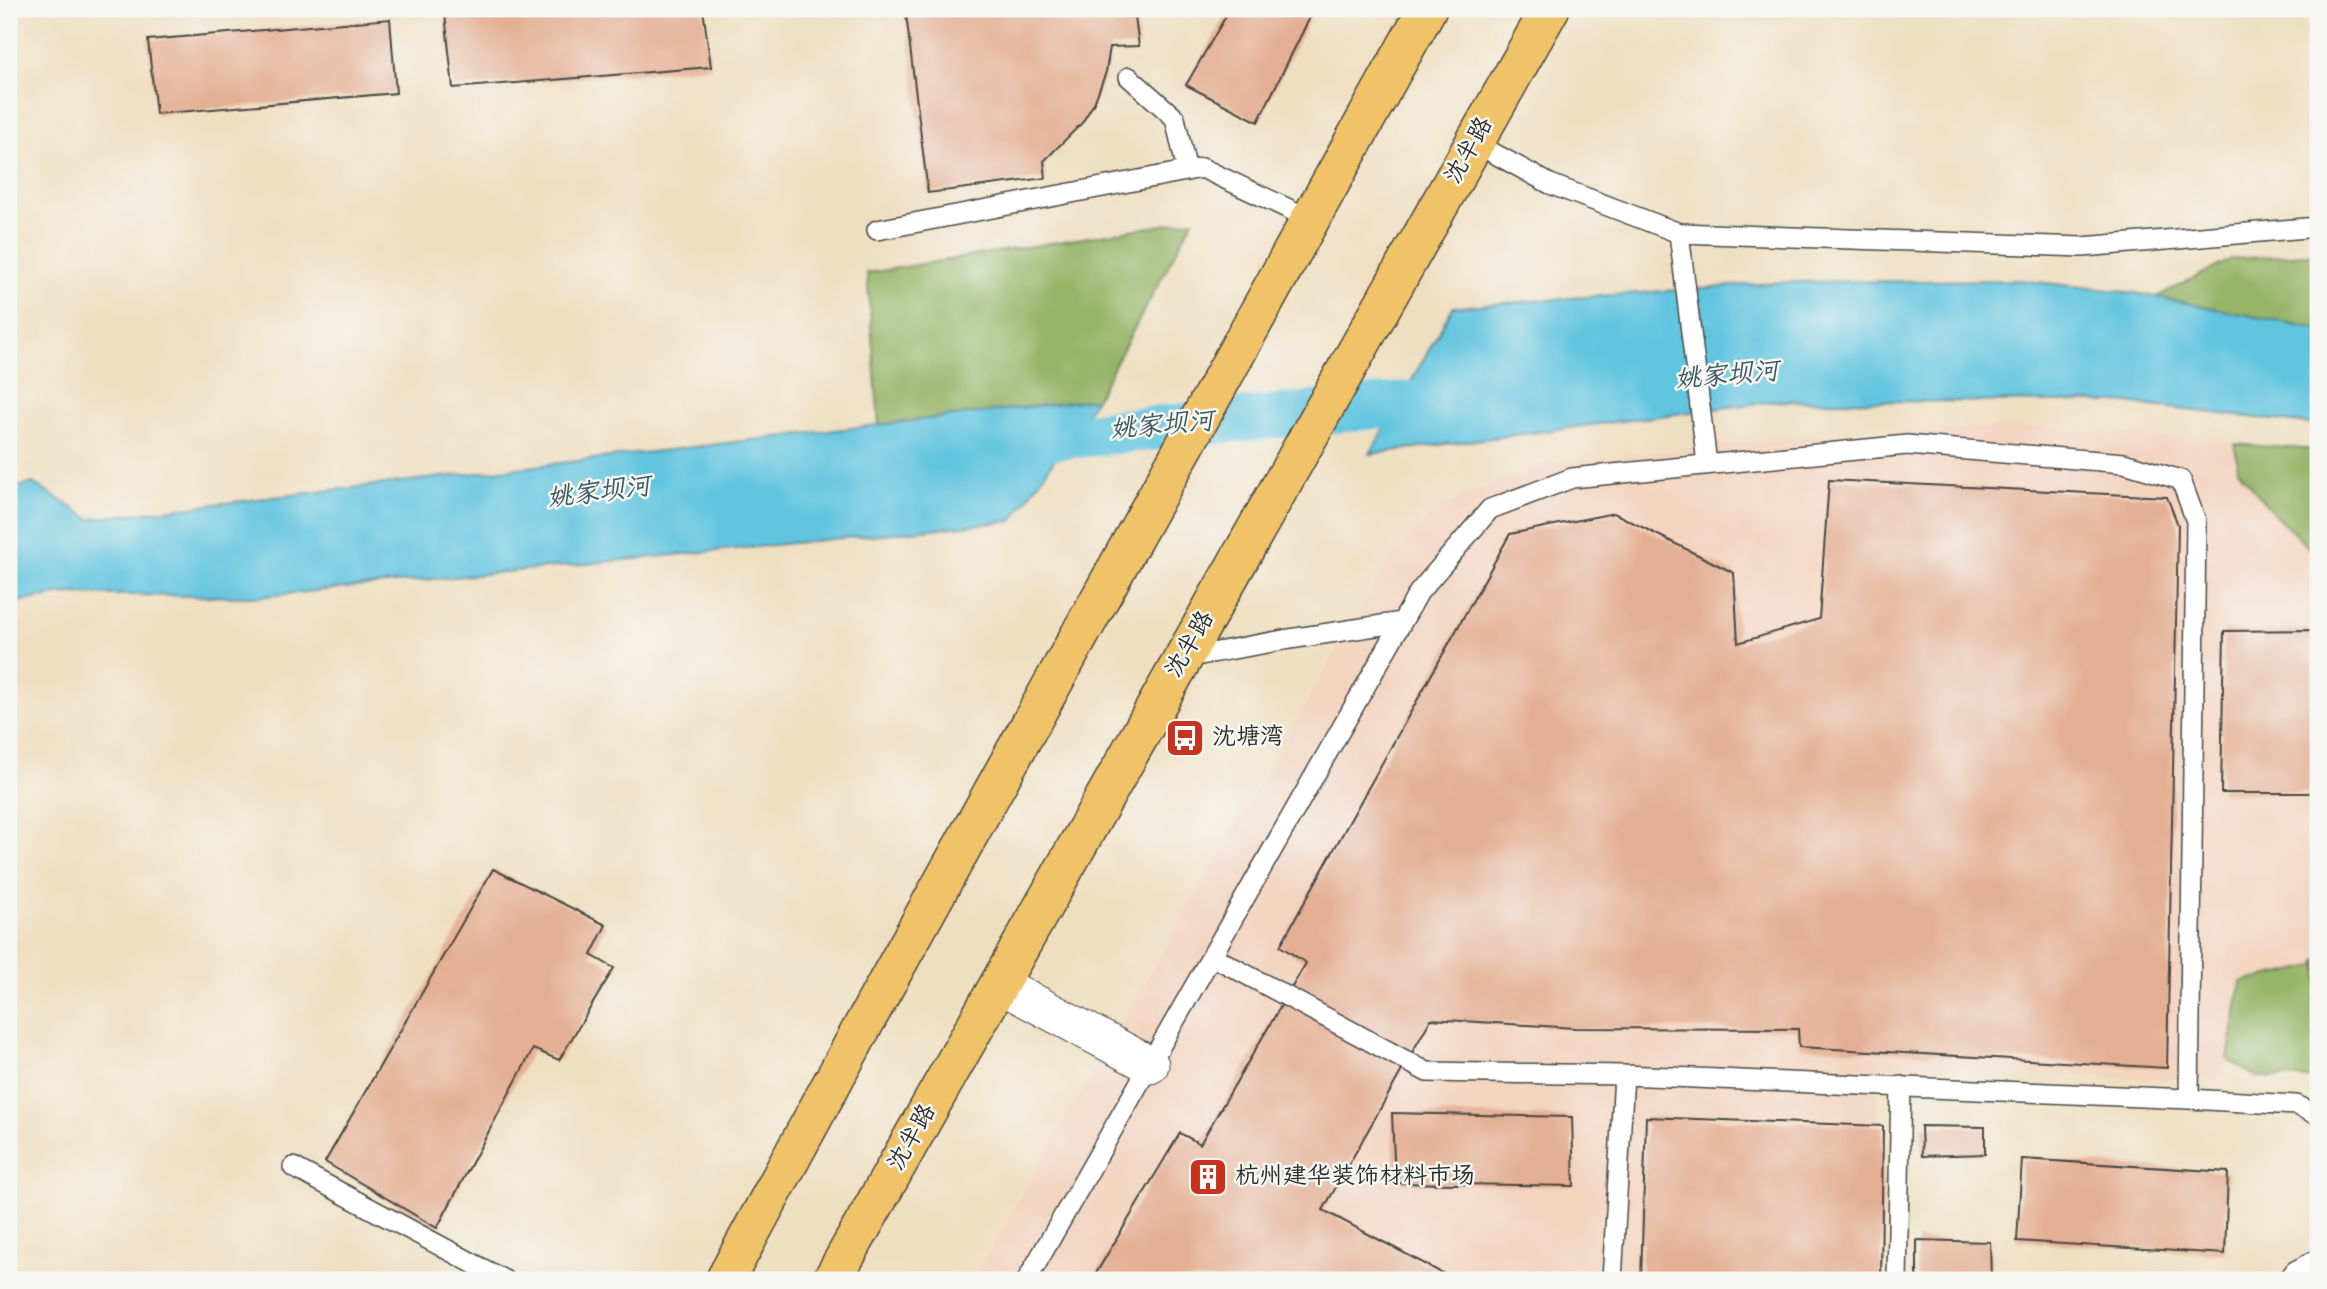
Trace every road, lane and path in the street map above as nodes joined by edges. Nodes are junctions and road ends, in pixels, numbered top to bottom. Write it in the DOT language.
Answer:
graph roads {
  1 [pos="1427,9"];
  2 [pos="1550,9"];
  3 [pos="1129,77"];
  4 [pos="1475,143"];
  5 [pos="1188,171"];
  6 [pos="1310,219"];
  7 [pos="2318,227"];
  8 [pos="877,230"];
  9 [pos="1679,233"];
  10 [pos="1707,464"];
  11 [pos="1402,622"];
  12 [pos="1184,659"];
  13 [pos="1212,956"];
  14 [pos="999,984"];
  15 [pos="1150,1065"];
  16 [pos="1623,1075"];
  17 [pos="1901,1086"];
  18 [pos="2189,1099"];
  19 [pos="2318,1115"];
  20 [pos="293,1167"];
  21 [pos="2318,1259"];
  22 [pos="503,1280"];
  23 [pos="725,1280"];
  24 [pos="832,1280"];
  25 [pos="1027,1280"];
  26 [pos="1612,1280"];
  27 [pos="1897,1280"];
  28 [pos="2288,1280"];
  1 -- 6 [label="main road"];
  2 -- 4 [label="main road, 沈半路"];
  3 -- 5 [label="lane"];
  4 -- 9 [label="lane"];
  4 -- 12 [label="main road, 沈半路"];
  5 -- 6 [label="lane"];
  5 -- 8 [label="lane"];
  6 -- 23 [label="main road"];
  7 -- 9 [label="lane"];
  9 -- 10 [label="lane"];
  10 -- 11 [label="lane"];
  10 -- 18 [label="lane"];
  11 -- 12 [label="lane"];
  11 -- 13 [label="lane"];
  12 -- 14 [label="main road, 沈半路"];
  13 -- 15 [label="lane"];
  13 -- 16 [label="lane"];
  14 -- 15 [label="street"];
  14 -- 24 [label="main road, 沈半路"];
  15 -- 25 [label="lane"];
  16 -- 17 [label="lane"];
  16 -- 26 [label="lane"];
  17 -- 18 [label="lane"];
  17 -- 27 [label="lane"];
  18 -- 19 [label="lane"];
  20 -- 22 [label="lane"];
  21 -- 28 [label="lane"];
}
